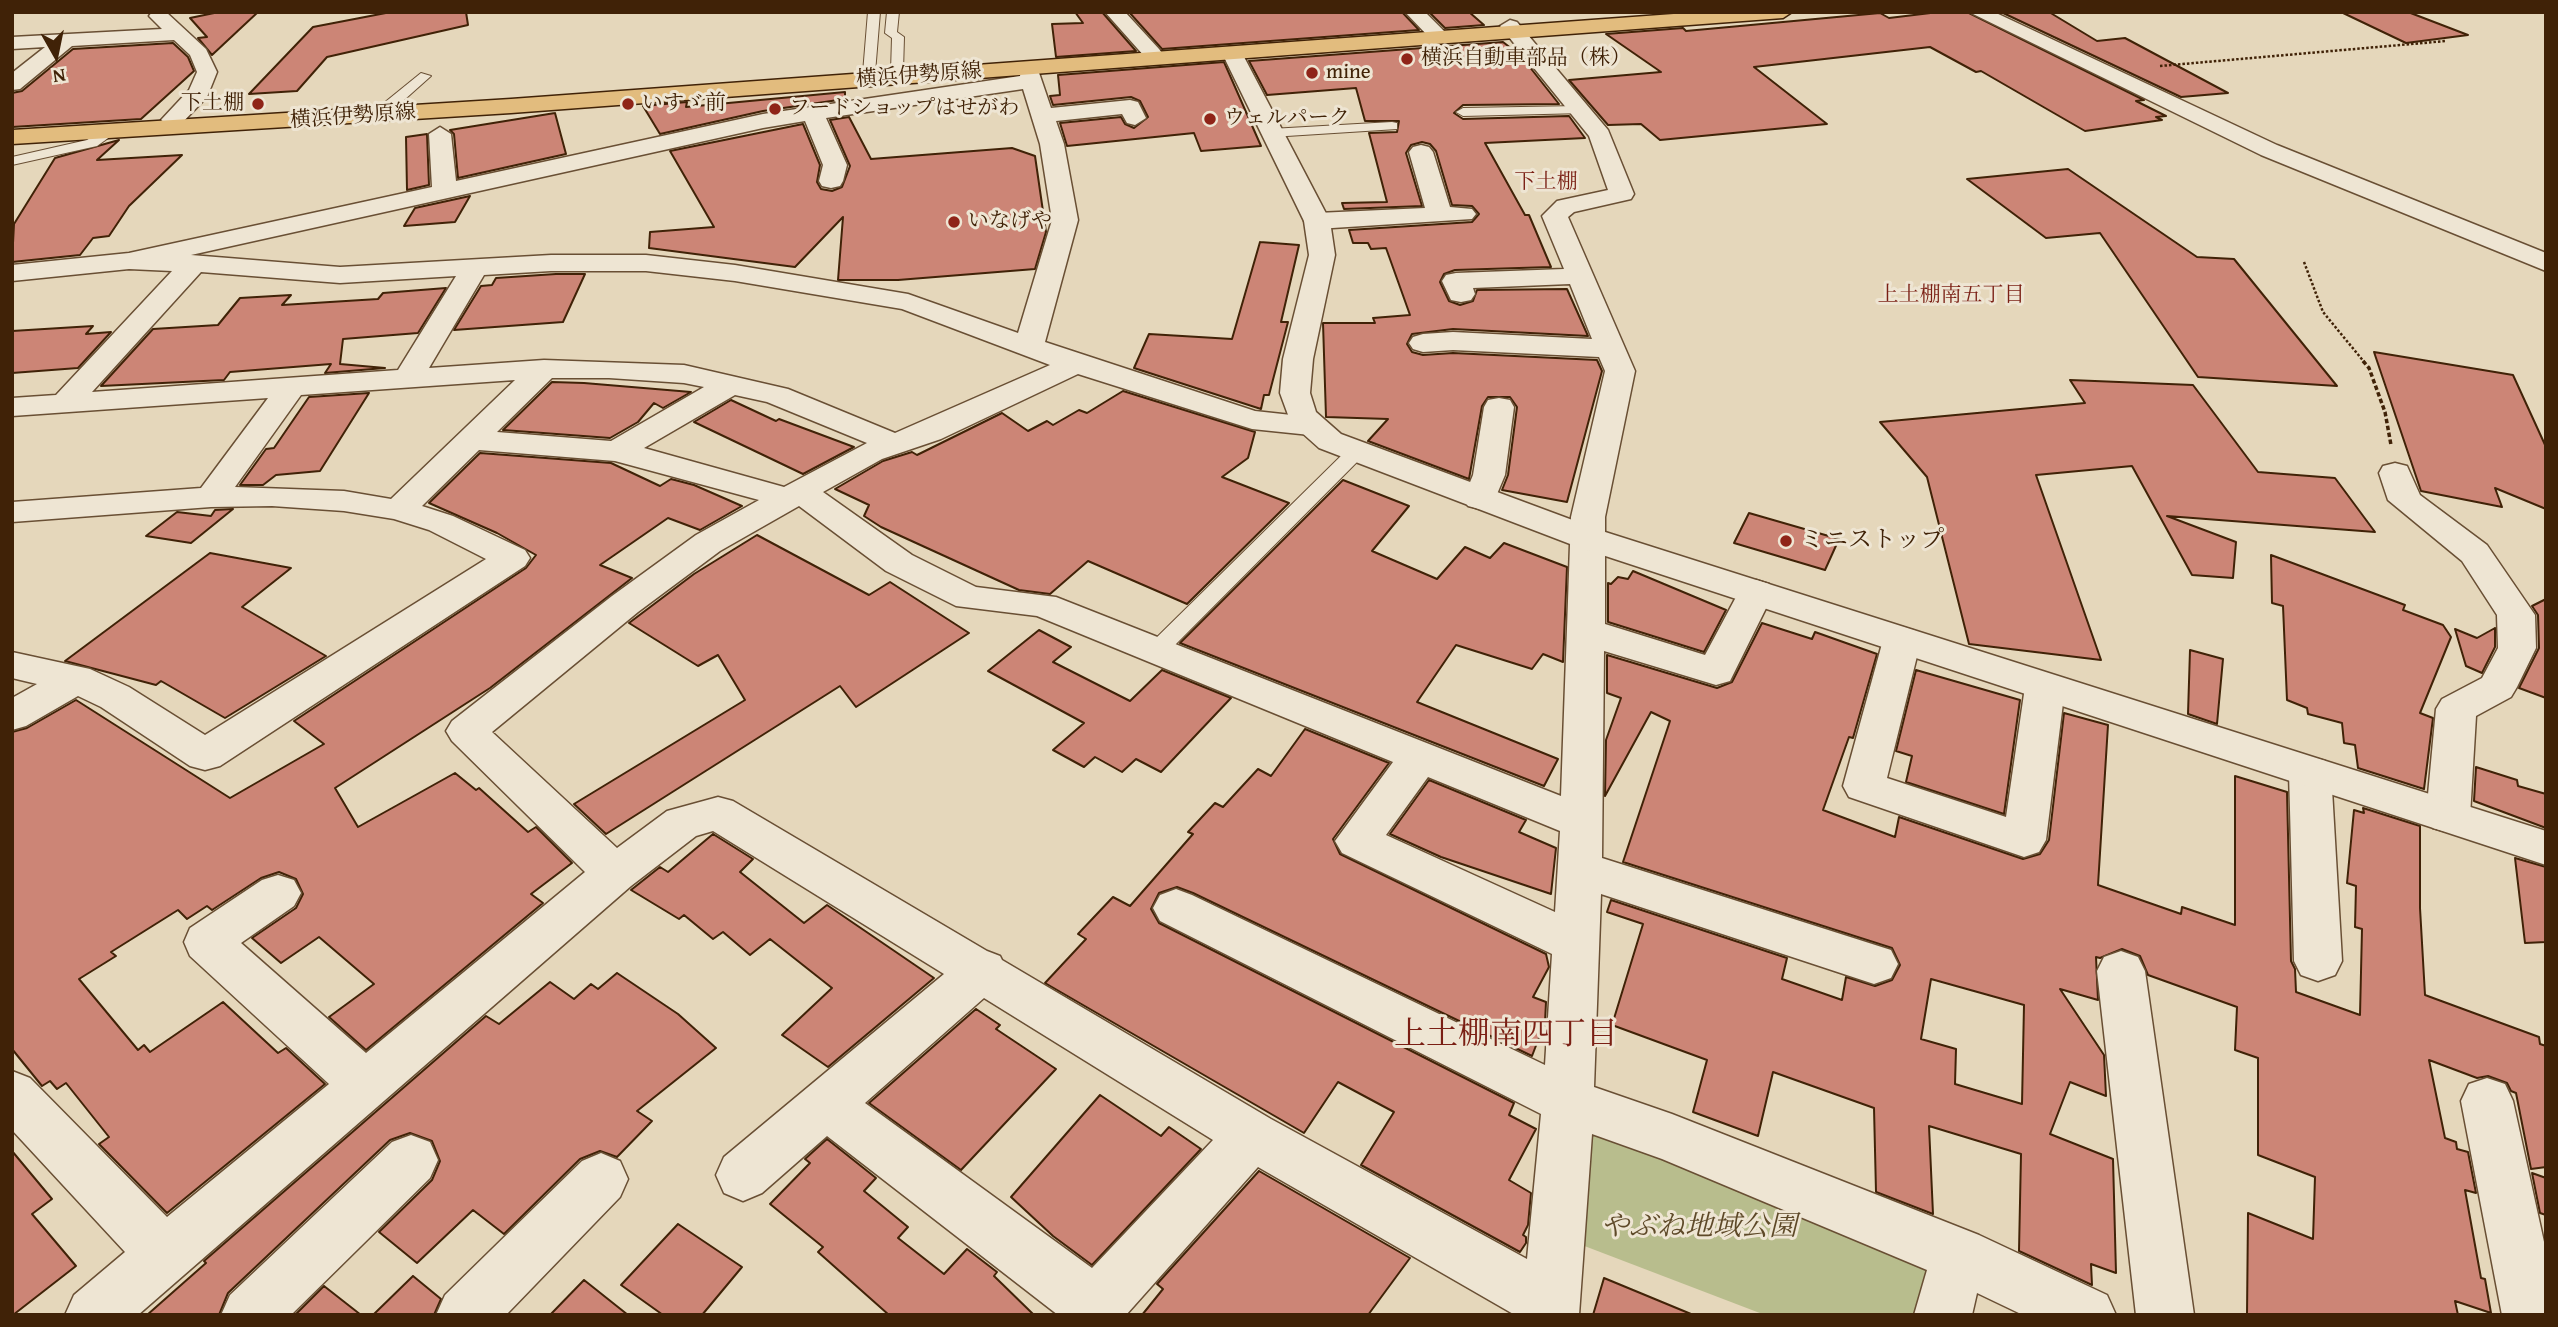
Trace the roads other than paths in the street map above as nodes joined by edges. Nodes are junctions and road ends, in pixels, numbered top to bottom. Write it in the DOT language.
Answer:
graph roads {
  1 [pos="155,12"];
  2 [pos="874,12"];
  3 [pos="893,12"];
  4 [pos="1114,12"];
  5 [pos="1414,12"];
  6 [pos="1700,12"];
  7 [pos="1783,12"];
  8 [pos="1979,12"];
  9 [pos="1512,29"];
  10 [pos="1435,32"];
  11 [pos="178,34"];
  12 [pos="66,40"];
  13 [pos="12,43"];
  14 [pos="1152,53"];
  15 [pos="1232,53"];
  16 [pos="897,71"];
  17 [pos="869,73"];
  18 [pos="1030,75"];
  19 [pos="425,76"];
  20 [pos="12,83"];
  21 [pos="713,91"];
  22 [pos="389,106"];
  23 [pos="1130,108"];
  24 [pos="1579,110"];
  25 [pos="811,112"];
  26 [pos="1463,113"];
  27 [pos="1043,116"];
  28 [pos="172,120"];
  29 [pos="1392,126"];
  30 [pos="12,130"];
  31 [pos="111,131"];
  32 [pos="1271,133"];
  33 [pos="440,134"];
  34 [pos="700,134"];
  35 [pos="12,137"];
  36 [pos="1421,152"];
  37 [pos="12,161"];
  38 [pos="831,181"];
  39 [pos="445,192"];
  40 [pos="1317,220"];
  41 [pos="129,261"];
  42 [pos="2546,263"];
  43 [pos="475,267"];
  44 [pos="183,274"];
  45 [pos="1579,276"];
  46 [pos="16,280"];
  47 [pos="1456,280"];
  48 [pos="1423,342"];
  49 [pos="1029,346"];
  50 [pos="1611,349"];
  51 [pos="1076,364"];
  52 [pos="544,369"];
  53 [pos="408,378"];
  54 [pos="733,383"];
  55 [pos="292,386"];
  56 [pos="65,403"];
  57 [pos="12,407"];
  58 [pos="1499,407"];
  59 [pos="1310,426"];
  60 [pos="470,440"];
  61 [pos="891,445"];
  62 [pos="617,451"];
  63 [pos="1355,453"];
  64 [pos="2395,473"];
  65 [pos="794,494"];
  66 [pos="211,497"];
  67 [pos="1480,499"];
  68 [pos="398,510"];
  69 [pos="17,517"];
  70 [pos="1590,539"];
  71 [pos="1756,593"];
  72 [pos="1587,632"];
  73 [pos="1902,640"];
  74 [pos="1157,650"];
  75 [pos="12,665"];
  76 [pos="76,679"];
  77 [pos="2045,687"];
  78 [pos="12,716"];
  79 [pos="1420,757"];
  80 [pos="2310,772"];
  81 [pos="2448,816"];
  82 [pos="1582,822"];
  83 [pos="2546,848"];
  84 [pos="1580,869"];
  85 [pos="615,873"];
  86 [pos="278,893"];
  87 [pos="1176,908"];
  88 [pos="1577,944"];
  89 [pos="2318,961"];
  90 [pos="1874,964"];
  91 [pos="983,970"];
  92 [pos="2121,971"];
  93 [pos="364,1083"];
  94 [pos="12,1094"];
  95 [pos="2487,1101"];
  96 [pos="1569,1102"];
  97 [pos="826,1104"];
  98 [pos="1252,1136"];
  99 [pos="411,1160"];
  100 [pos="743,1175"];
  101 [pos="601,1179"];
  102 [pos="165,1255"];
  103 [pos="1959,1255"];
  104 [pos="1092,1310"];
  105 [pos="1551,1310"];
  106 [pos="94,1315"];
  107 [pos="250,1315"];
  108 [pos="466,1315"];
  109 [pos="1942,1315"];
  110 [pos="2087,1315"];
  111 [pos="2165,1315"];
  112 [pos="2530,1315"];
  1 -- 11 [label="street"];
  2 -- 17 [label="lane"];
  3 -- 16 [label="lane"];
  4 -- 14 [label="street"];
  5 -- 10 [label="street"];
  6 -- 9 [label="main road, 横浜伊勢原線"];
  7 -- 9 [label="main road, 横浜伊勢原線"];
  8 -- 42 [label="street"];
  9 -- 10 [label="main road, 横浜伊勢原線"];
  9 -- 15 [label="main road, 横浜伊勢原線"];
  9 -- 24 [label="street"];
  10 -- 14 [label="main road, 横浜伊勢原線"];
  11 -- 12 [label="street"];
  11 -- 28 [label="street"];
  12 -- 13 [label="street"];
  12 -- 20 [label="street"];
  14 -- 16 [label="main road, 横浜伊勢原線"];
  15 -- 18 [label="main road, 横浜伊勢原線"];
  15 -- 32 [label="street"];
  16 -- 17 [label="main road, 横浜伊勢原線"];
  17 -- 22 [label="main road, 横浜伊勢原線"];
  18 -- 21 [label="main road, 横浜伊勢原線"];
  18 -- 25 [label="street"];
  18 -- 27 [label="street"];
  19 -- 22 [label="lane"];
  21 -- 31 [label="main road, 横浜伊勢原線"];
  21 -- 34 [label="street"];
  22 -- 28 [label="main road, 横浜伊勢原線"];
  23 -- 27 [label="street"];
  24 -- 26 [label="lane"];
  24 -- 45 [label="street"];
  25 -- 34 [label="street"];
  25 -- 38 [label="street"];
  27 -- 49 [label="street"];
  28 -- 30 [label="main road, 横浜伊勢原線"];
  29 -- 32 [label="lane"];
  31 -- 35 [label="main road, 横浜伊勢原線"];
  31 -- 37 [label="lane"];
  32 -- 40 [label="street"];
  33 -- 39 [label="street"];
  34 -- 39 [label="street"];
  36 -- 40 [label="street"];
  39 -- 41 [label="street"];
  40 -- 59 [label="street"];
  41 -- 44 [label="street"];
  41 -- 46 [label="street"];
  43 -- 44 [label="street"];
  43 -- 49 [label="street"];
  43 -- 53 [label="street"];
  44 -- 46 [label="street"];
  44 -- 56 [label="street"];
  45 -- 47 [label="street"];
  45 -- 50 [label="street"];
  48 -- 50 [label="street"];
  49 -- 51 [label="street"];
  50 -- 70 [label="street"];
  51 -- 59 [label="street"];
  51 -- 61 [label="street"];
  52 -- 53 [label="street"];
  52 -- 54 [label="street"];
  52 -- 60 [label="street"];
  53 -- 55 [label="street"];
  54 -- 61 [label="street"];
  54 -- 62 [label="street"];
  55 -- 56 [label="street"];
  55 -- 66 [label="street"];
  56 -- 57 [label="street"];
  58 -- 67 [label="street"];
  59 -- 63 [label="street"];
  60 -- 62 [label="street"];
  60 -- 68 [label="street"];
  61 -- 65 [label="street"];
  62 -- 65 [label="street"];
  63 -- 67 [label="street"];
  63 -- 74 [label="lane"];
  64 -- 81 [label="street"];
  65 -- 74 [label="street"];
  65 -- 85 [label="street"];
  66 -- 68 [label="street"];
  66 -- 69 [label="street"];
  67 -- 70 [label="street"];
  68 -- 76 [label="street"];
  70 -- 71 [label="street"];
  70 -- 72 [label="street"];
  71 -- 72 [label="street"];
  71 -- 73 [label="street"];
  72 -- 82 [label="street"];
  73 -- 77 [label="street"];
  73 -- 77 [label="street"];
  74 -- 79 [label="street"];
  75 -- 76 [label="street"];
  76 -- 78 [label="street"];
  77 -- 80 [label="street"];
  79 -- 82 [label="street"];
  79 -- 88 [label="street"];
  80 -- 81 [label="street"];
  80 -- 89 [label="street"];
  81 -- 83 [label="street"];
  82 -- 84 [label="street"];
  84 -- 88 [label="street"];
  84 -- 90 [label="street"];
  85 -- 91 [label="street"];
  85 -- 93 [label="street"];
  86 -- 93 [label="street"];
  87 -- 96 [label="street"];
  88 -- 96 [label="street"];
  91 -- 97 [label="street"];
  91 -- 98 [label="street"];
  92 -- 111 [label="street"];
  93 -- 102 [label="street"];
  94 -- 102 [label="street"];
  95 -- 112 [label="street"];
  96 -- 103 [label="street"];
  96 -- 105 [label="street"];
  97 -- 100 [label="street"];
  97 -- 104 [label="street"];
  98 -- 104 [label="street"];
  98 -- 105 [label="street"];
  99 -- 107 [label="street"];
  101 -- 108 [label="street"];
  102 -- 106 [label="street"];
  103 -- 109 [label="street"];
  103 -- 110 [label="street"];
}
